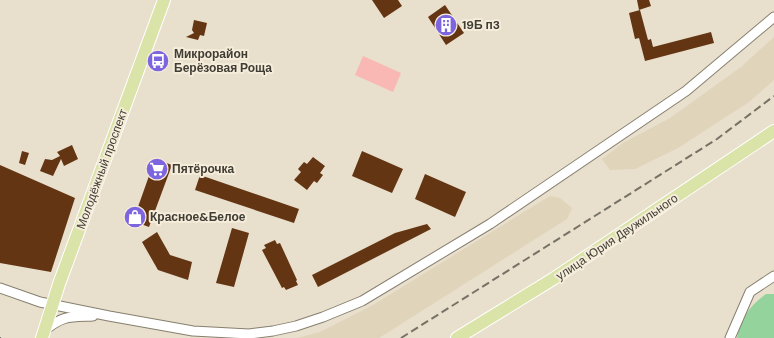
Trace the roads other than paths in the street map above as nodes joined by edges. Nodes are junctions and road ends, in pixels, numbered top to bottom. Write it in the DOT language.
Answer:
graph roads {
  1 [pos="164,0"];
  2 [pos="774,17"];
  3 [pos="774,131"];
  4 [pos="774,139"];
  5 [pos="774,276"];
  6 [pos="0,288"];
  7 [pos="53,304"];
  8 [pos="108,316"];
  9 [pos="42,335"];
  10 [pos="457,338"];
  11 [pos="471,338"];
  12 [pos="730,338"];
  1 -- 7 [label="main road, Молодёжный проспект"];
  2 -- 8 [label="street"];
  3 -- 10 [label="main road, улица Юрия Двужильного"];
  4 -- 11 [label="main road, улица Юрия Двужильного"];
  5 -- 12 [label="street"];
  6 -- 7 [label="street"];
  7 -- 8 [label="street"];
  7 -- 9 [label="main road, Молодёжный проспект"];
  8 -- 9 [label="street"];
}
